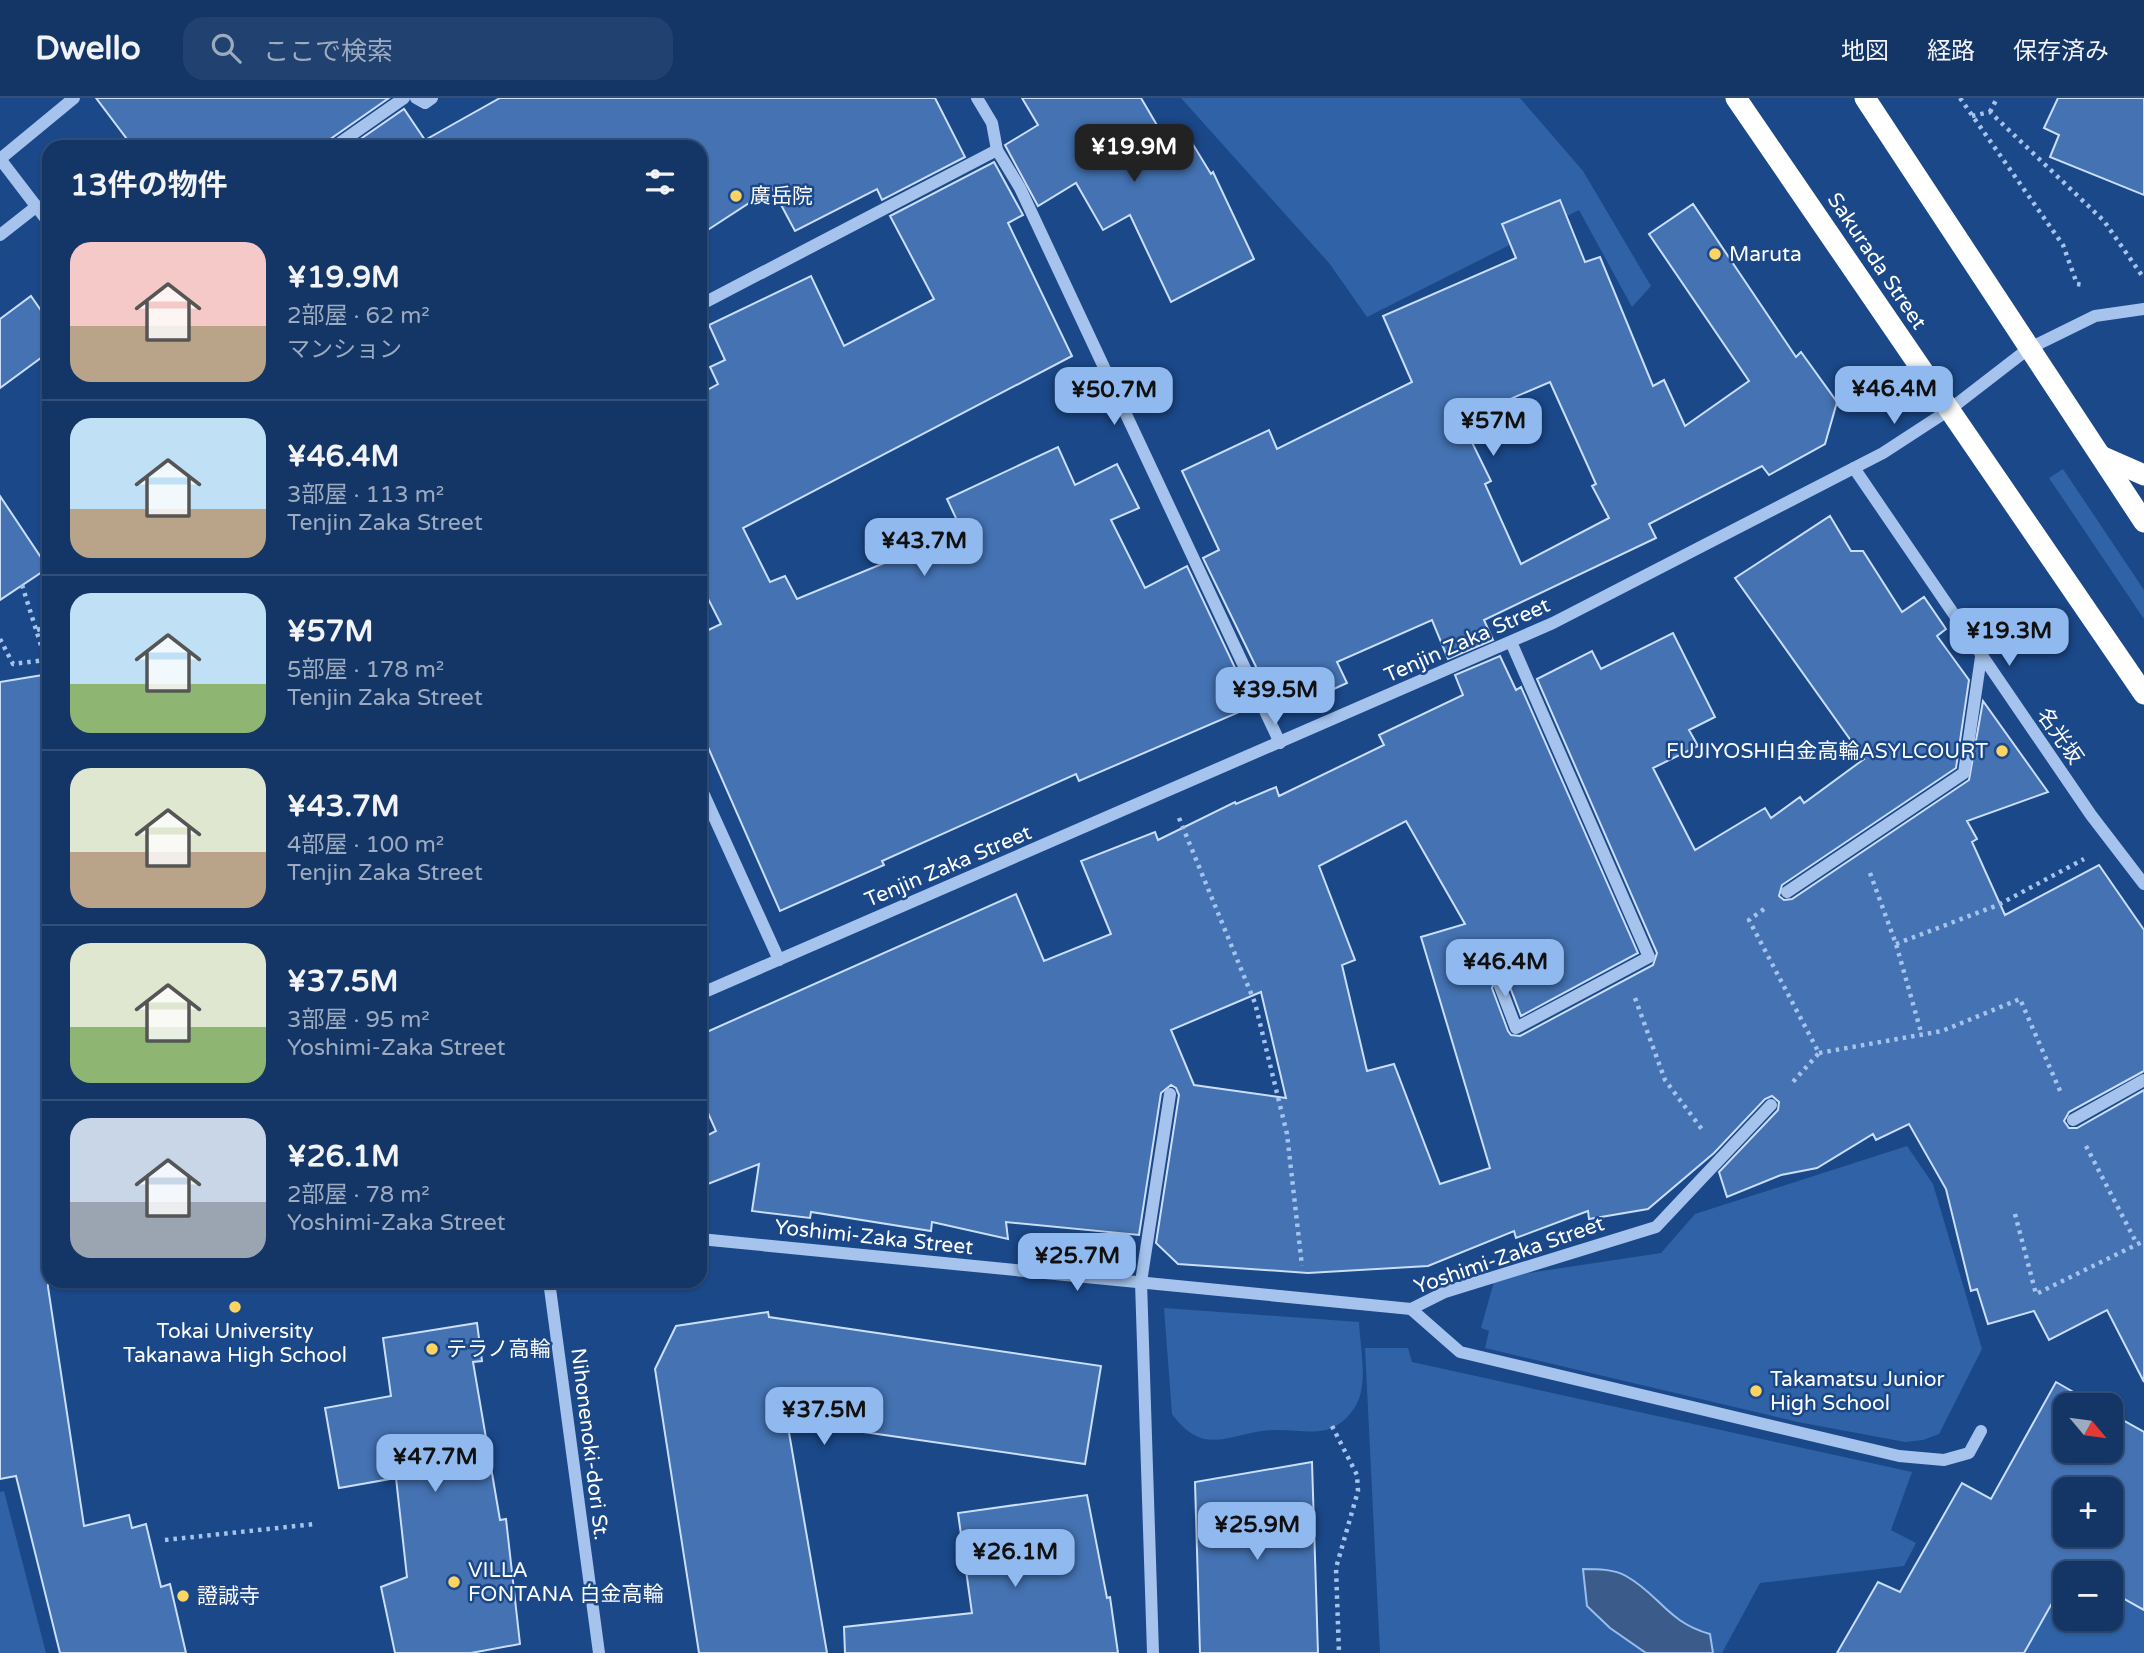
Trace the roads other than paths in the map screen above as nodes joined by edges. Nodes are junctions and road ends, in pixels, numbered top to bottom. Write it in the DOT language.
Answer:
graph roads {
  1 [pos="74,98"];
  2 [pos="404,98"];
  3 [pos="416,98"];
  4 [pos="432,98"];
  5 [pos="977,98"];
  6 [pos="1736,98"];
  7 [pos="1865,98"];
  8 [pos="344,140"];
  9 [pos="997,150"];
  10 [pos="0,159"];
  11 [pos="37,206"];
  12 [pos="42,213"];
  13 [pos="0,235"];
  14 [pos="707,301"];
  15 [pos="2144,309"];
  16 [pos="2028,349"];
  17 [pos="1949,410"];
  18 [pos="2101,456"];
  19 [pos="1854,468"];
  20 [pos="2144,475"];
  21 [pos="2144,522"];
  22 [pos="1511,642"];
  23 [pos="1981,657"];
  24 [pos="2144,694"];
  25 [pos="1280,743"];
  26 [pos="707,801"];
  27 [pos="2144,884"];
  28 [pos="1787,892"];
  29 [pos="779,960"];
  30 [pos="1500,986"];
  31 [pos="707,991"];
  32 [pos="2144,1080"];
  33 [pos="1170,1094"];
  34 [pos="1771,1105"];
  35 [pos="2073,1120"];
  36 [pos="707,1240"];
  37 [pos="1141,1282"];
  38 [pos="550,1288"];
  39 [pos="1411,1309"];
  40 [pos="1981,1431"];
  41 [pos="599,1653"];
  42 [pos="1153,1653"];
  1 -- 10 [label="street"];
  2 -- 8 [label="street"];
  3 -- 4 [label="street"];
  5 -- 9 [label="street"];
  6 -- 17 [label="highway, Sakurada Street"];
  7 -- 16 [label="highway"];
  9 -- 14 [label="street"];
  9 -- 25 [label="street"];
  10 -- 11 [label="street"];
  11 -- 12 [label="street"];
  11 -- 13 [label="street"];
  15 -- 16 [label="street, Tenjin Zaka Street"];
  16 -- 17 [label="street, Tenjin Zaka Street"];
  16 -- 18 [label="highway"];
  17 -- 19 [label="street, Tenjin Zaka Street"];
  17 -- 24 [label="highway, Sakurada Street"];
  18 -- 20 [label="highway"];
  18 -- 21 [label="highway"];
  19 -- 22 [label="street, Tenjin Zaka Street"];
  19 -- 23 [label="street, 名光坂"];
  22 -- 25 [label="street, Tenjin Zaka Street"];
  22 -- 30 [label="street"];
  23 -- 27 [label="street, 名光坂"];
  23 -- 28 [label="street"];
  25 -- 29 [label="street, Tenjin Zaka Street"];
  26 -- 29 [label="street"];
  29 -- 31 [label="street, Tenjin Zaka Street"];
  32 -- 35 [label="street"];
  33 -- 37 [label="street"];
  34 -- 39 [label="street, Yoshimi-Zaka Street"];
  36 -- 37 [label="street, Yoshimi-Zaka Street"];
  37 -- 39 [label="street, Yoshimi-Zaka Street"];
  37 -- 42 [label="street"];
  38 -- 41 [label="street, Nihonenoki-dori St."];
  39 -- 40 [label="street"];
}
